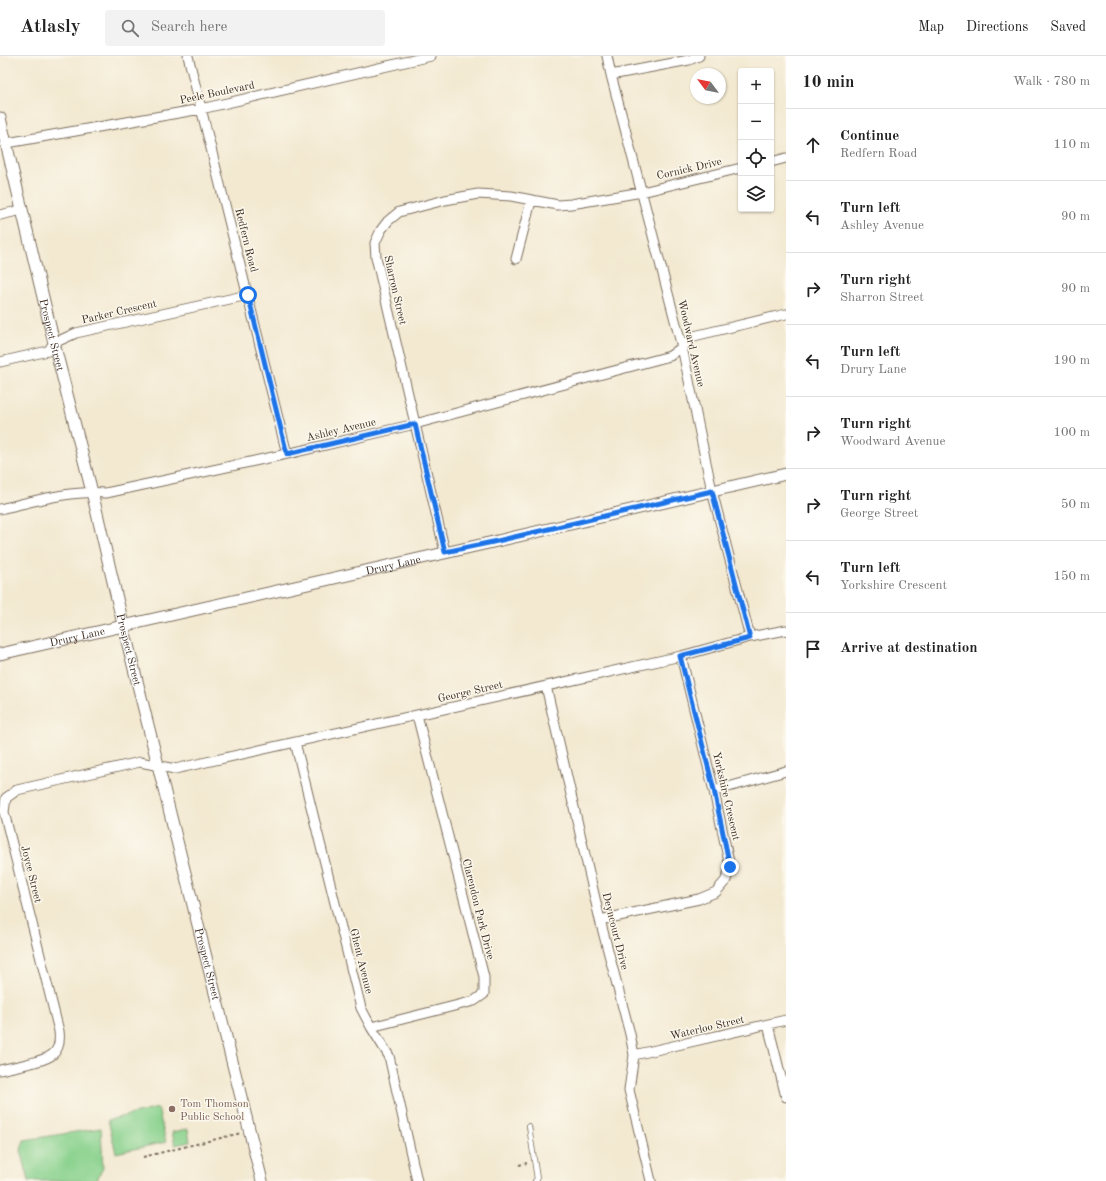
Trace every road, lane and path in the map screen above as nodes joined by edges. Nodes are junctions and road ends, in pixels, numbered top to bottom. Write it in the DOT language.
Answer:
graph roads {
  1 [pos="188,56"];
  2 [pos="431,56"];
  3 [pos="607,56"];
  4 [pos="699,56"];
  5 [pos="611,75"];
  6 [pos="201,109"];
  7 [pos="0,118"];
  8 [pos="7,143"];
  9 [pos="786,158"];
  10 [pos="774,161"];
  11 [pos="738,169"];
  12 [pos="642,192"];
  13 [pos="531,201"];
  14 [pos="22,210"];
  15 [pos="0,215"];
  16 [pos="516,259"];
  17 [pos="248,295"];
  18 [pos="786,314"];
  19 [pos="54,343"];
  20 [pos="682,347"];
  21 [pos="0,362"];
  22 [pos="415,424"];
  23 [pos="287,454"];
  24 [pos="786,474"];
  25 [pos="712,491"];
  26 [pos="92,492"];
  27 [pos="0,509"];
  28 [pos="445,552"];
  29 [pos="123,625"];
  30 [pos="786,630"];
  31 [pos="750,638"];
  32 [pos="0,654"];
  33 [pos="680,656"];
  34 [pos="546,686"];
  35 [pos="417,715"];
  36 [pos="294,742"];
  37 [pos="158,766"];
  38 [pos="786,771"];
  39 [pos="714,790"];
  40 [pos="600,920"];
  41 [pos="786,1020"];
  42 [pos="768,1025"];
  43 [pos="371,1027"];
  44 [pos="634,1055"];
  45 [pos="0,1070"];
  46 [pos="786,1097"];
  47 [pos="529,1126"];
  48 [pos="249,1131"];
  49 [pos="143,1156"];
  50 [pos="262,1181"];
  51 [pos="417,1181"];
  52 [pos="535,1181"];
  53 [pos="651,1181"];
  1 -- 6 [label="street, Redfern Road"];
  2 -- 6 [label="street, Peele Boulevard"];
  3 -- 5 [label="street, Woodward Avenue"];
  4 -- 5 [label="street"];
  5 -- 12 [label="street, Woodward Avenue"];
  6 -- 8 [label="street, Peele Boulevard"];
  6 -- 17 [label="street, Redfern Road"];
  7 -- 8 [label="street, Prospect Street"];
  8 -- 14 [label="street, Prospect Street"];
  9 -- 10 [label="street"];
  11 -- 12 [label="street, Cornick Drive"];
  12 -- 13 [label="street, Sharron Street"];
  12 -- 20 [label="street, Woodward Avenue"];
  13 -- 16 [label="street"];
  13 -- 22 [label="street, Sharron Street"];
  14 -- 15 [label="street"];
  14 -- 19 [label="street, Prospect Street"];
  17 -- 19 [label="street, Parker Crescent"];
  17 -- 23 [label="street, Redfern Road"];
  18 -- 20 [label="street, Ashley Avenue"];
  19 -- 21 [label="street, Parker Crescent"];
  19 -- 26 [label="street, Prospect Street"];
  20 -- 22 [label="street, Ashley Avenue"];
  20 -- 25 [label="street, Woodward Avenue"];
  22 -- 23 [label="street, Ashley Avenue"];
  22 -- 28 [label="street, Sharron Street"];
  23 -- 26 [label="street, Ashley Avenue"];
  24 -- 25 [label="street, Drury Lane"];
  25 -- 28 [label="street, Drury Lane"];
  25 -- 31 [label="street, Woodward Avenue"];
  26 -- 27 [label="street, Ashley Avenue"];
  26 -- 29 [label="street, Prospect Street"];
  28 -- 29 [label="street, Drury Lane"];
  29 -- 32 [label="street, Drury Lane"];
  29 -- 37 [label="street, Prospect Street"];
  30 -- 31 [label="street, George Street"];
  31 -- 33 [label="street, George Street"];
  33 -- 34 [label="street, George Street"];
  33 -- 39 [label="street, Yorkshire Crescent"];
  34 -- 35 [label="street, George Street"];
  34 -- 40 [label="street, Deyncourt Drive"];
  35 -- 36 [label="street, George Street"];
  35 -- 43 [label="street, Clarendon Park Drive"];
  36 -- 37 [label="street, George Street"];
  36 -- 43 [label="street, Ghent Avenue"];
  37 -- 45 [label="street, Joyce Street"];
  37 -- 48 [label="street, Prospect Street"];
  38 -- 39 [label="street"];
  39 -- 40 [label="street, Yorkshire Crescent"];
  40 -- 44 [label="street, Deyncourt Drive"];
  41 -- 42 [label="street, Waterloo Street"];
  42 -- 44 [label="street, Waterloo Street"];
  42 -- 46 [label="street"];
  43 -- 51 [label="street, Ghent Avenue"];
  44 -- 53 [label="street, Deyncourt Drive"];
  47 -- 52 [label="lane"];
  48 -- 49 [label="path"];
  48 -- 50 [label="street, Prospect Street"];
}
